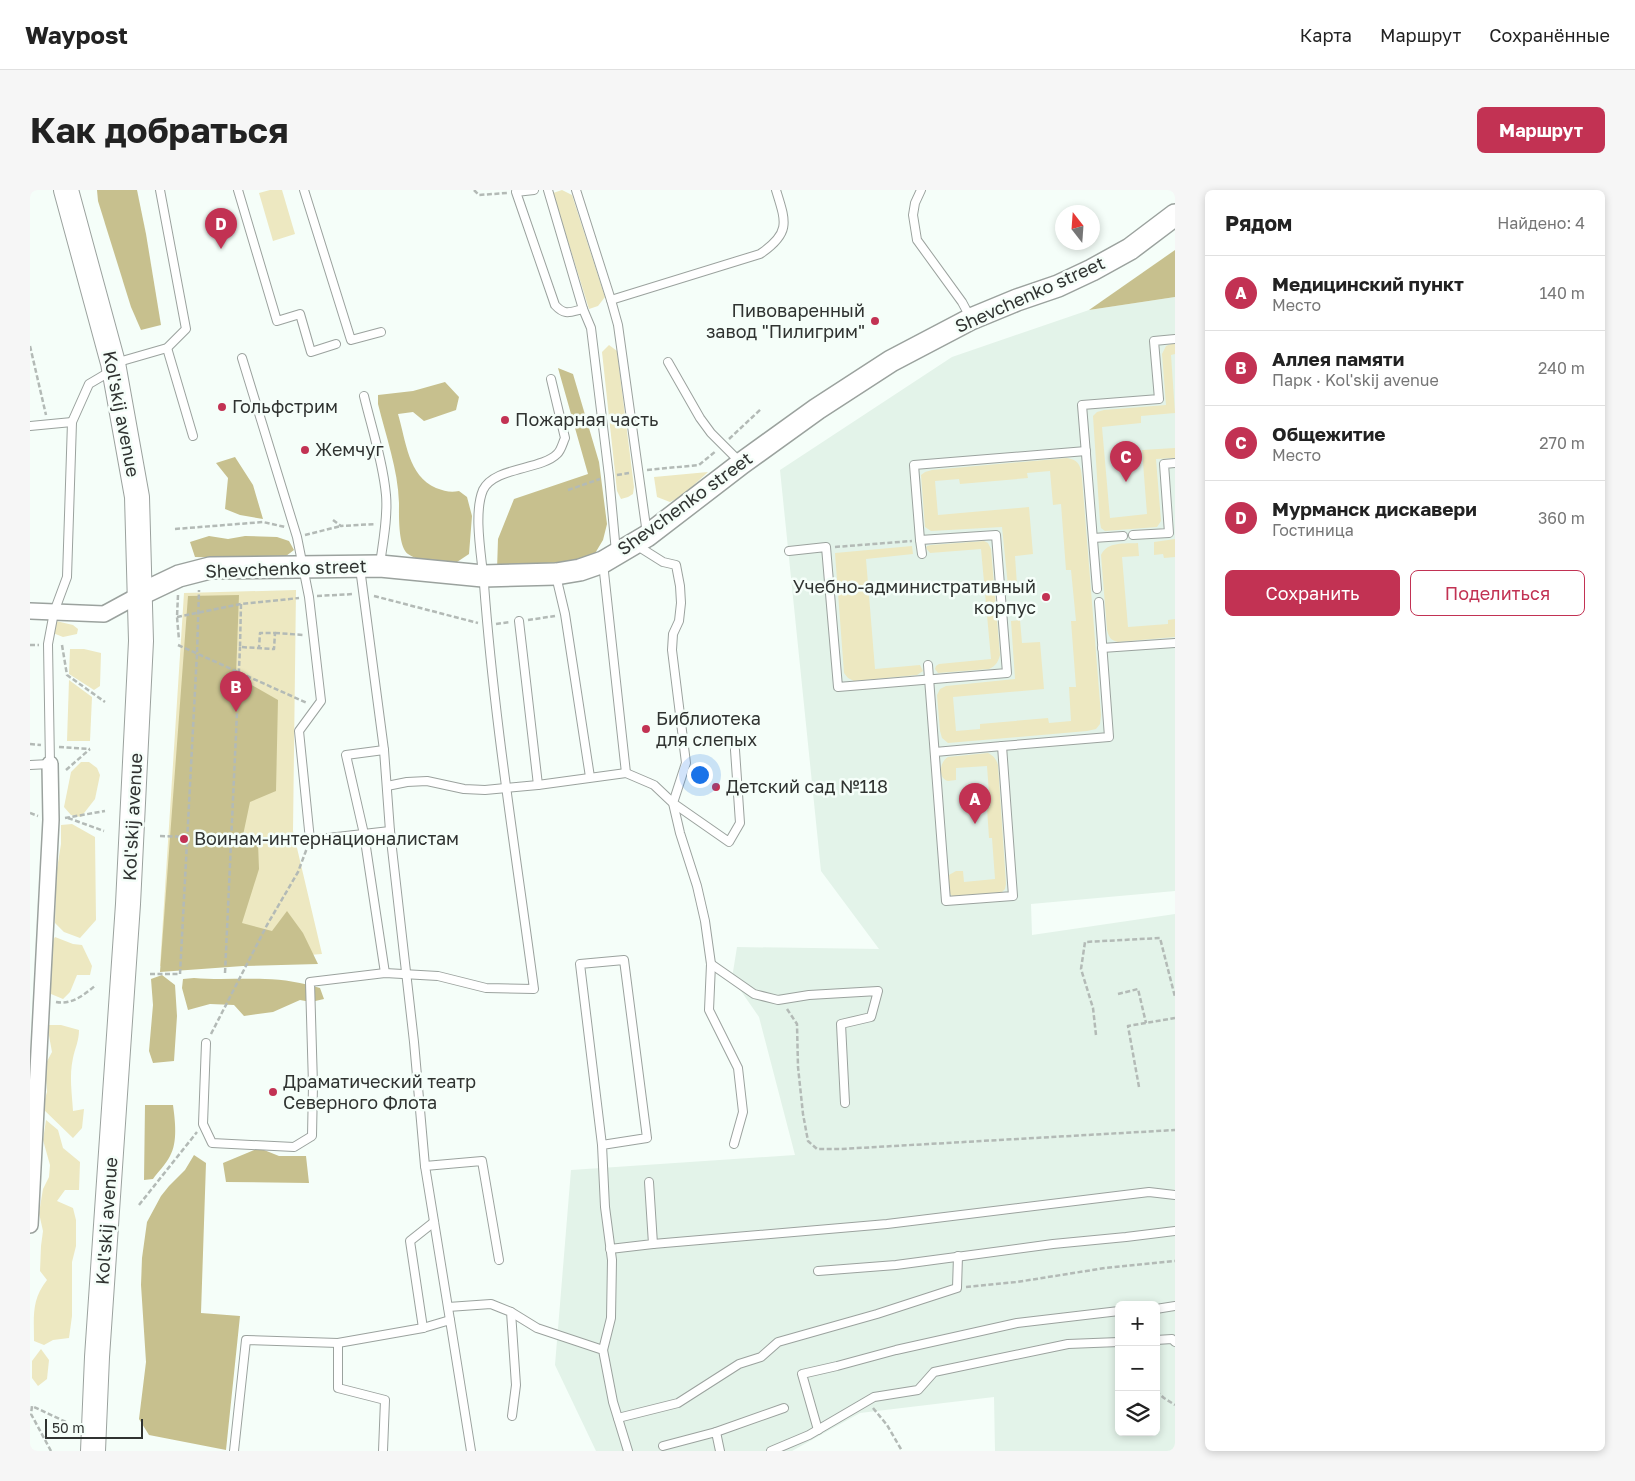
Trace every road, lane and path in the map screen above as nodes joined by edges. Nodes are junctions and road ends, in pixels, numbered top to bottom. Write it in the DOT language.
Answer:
graph roads {
  1 [pos="66,190"];
  2 [pos="160,190"];
  3 [pos="238,190"];
  4 [pos="304,190"];
  5 [pos="474,190"];
  6 [pos="534,190"];
  7 [pos="548,190"];
  8 [pos="576,190"];
  9 [pos="776,190"];
  10 [pos="921,190"];
  11 [pos="516,192"];
  12 [pos="1175,215"];
  13 [pos="610,300"];
  14 [pos="583,309"];
  15 [pos="971,318"];
  16 [pos="380,332"];
  17 [pos="1175,339"];
  18 [pos="336,344"];
  19 [pos="30,346"];
  20 [pos="167,348"];
  21 [pos="242,358"];
  22 [pos="668,362"];
  23 [pos="114,366"];
  24 [pos="551,379"];
  25 [pos="364,396"];
  26 [pos="760,409"];
  27 [pos="72,422"];
  28 [pos="48,424"];
  29 [pos="30,426"];
  30 [pos="193,436"];
  31 [pos="723,445"];
  32 [pos="1086,451"];
  33 [pos="742,463"];
  34 [pos="1175,463"];
  35 [pos="638,471"];
  36 [pos="609,476"];
  37 [pos="568,490"];
  38 [pos="333,520"];
  39 [pos="385,524"];
  40 [pos="341,526"];
  41 [pos="175,529"];
  42 [pos="294,530"];
  43 [pos="1172,532"];
  44 [pos="315,533"];
  45 [pos="1133,535"];
  46 [pos="1123,536"];
  47 [pos="1093,538"];
  48 [pos="641,540"];
  49 [pos="920,540"];
  50 [pos="826,547"];
  51 [pos="789,551"];
  52 [pos="922,554"];
  53 [pos="609,558"];
  54 [pos="302,566"];
  55 [pos="370,566"];
  56 [pos="556,574"];
  57 [pos="483,576"];
  58 [pos="1098,589"];
  59 [pos="198,590"];
  60 [pos="140,595"];
  61 [pos="178,595"];
  62 [pos="1098,602"];
  63 [pos="241,604"];
  64 [pos="30,611"];
  65 [pos="54,612"];
  66 [pos="518,622"];
  67 [pos="275,633"];
  68 [pos="313,636"];
  69 [pos="179,640"];
  70 [pos="1175,643"];
  71 [pos="62,645"];
  72 [pos="178,645"];
  73 [pos="240,647"];
  74 [pos="259,648"];
  75 [pos="1102,648"];
  76 [pos="197,654"];
  77 [pos="928,665"];
  78 [pos="239,674"];
  79 [pos="929,679"];
  80 [pos="105,702"];
  81 [pos="316,707"];
  82 [pos="1002,746"];
  83 [pos="90,749"];
  84 [pos="384,750"];
  85 [pos="735,750"];
  86 [pos="935,752"];
  87 [pos="50,764"];
  88 [pos="30,765"];
  89 [pos="66,770"];
  90 [pos="626,773"];
  91 [pos="590,777"];
  92 [pos="538,785"];
  93 [pos="387,786"];
  94 [pos="507,788"];
  95 [pos="673,803"];
  96 [pos="105,810"];
  97 [pos="30,813"];
  98 [pos="67,818"];
  99 [pos="51,820"];
  100 [pos="104,831"];
  101 [pos="390,831"];
  102 [pos="364,834"];
  103 [pos="160,836"];
  104 [pos="188,837"];
  105 [pos="310,840"];
  106 [pos="711,964"];
  107 [pos="225,973"];
  108 [pos="385,973"];
  109 [pos="150,974"];
  110 [pos="406,975"];
  111 [pos="96,985"];
  112 [pos="1118,994"];
  113 [pos="1175,997"];
  114 [pos="42,999"];
  115 [pos="780,999"];
  116 [pos="1175,1018"];
  117 [pos="1146,1023"];
  118 [pos="1096,1035"];
  119 [pos="206,1043"];
  120 [pos="1139,1087"];
  121 [pos="33,1094"];
  122 [pos="845,1103"];
  123 [pos="203,1124"];
  124 [pos="1175,1130"];
  125 [pos="734,1144"];
  126 [pos="602,1145"];
  127 [pos="425,1166"];
  128 [pos="649,1182"];
  129 [pos="1175,1195"];
  130 [pos="139,1205"];
  131 [pos="434,1222"];
  132 [pos="30,1224"];
  133 [pos="1175,1231"];
  134 [pos="653,1244"];
  135 [pos="610,1249"];
  136 [pos="958,1256"];
  137 [pos="499,1260"];
  138 [pos="1175,1261"];
  139 [pos="818,1271"];
  140 [pos="957,1288"];
  141 [pos="1175,1306"];
  142 [pos="448,1307"];
  143 [pos="1160,1308"];
  144 [pos="1115,1311"];
  145 [pos="511,1312"];
  146 [pos="450,1320"];
  147 [pos="423,1328"];
  148 [pos="1160,1340"];
  149 [pos="1115,1342"];
  150 [pos="1175,1342"];
  151 [pos="338,1343"];
  152 [pos="603,1350"];
  153 [pos="1160,1394"];
  154 [pos="868,1401"];
  155 [pos="1175,1405"];
  156 [pos="784,1408"];
  157 [pos="512,1416"];
  158 [pos="618,1418"];
  159 [pos="66,1422"];
  160 [pos="818,1430"];
  161 [pos="716,1432"];
  162 [pos="662,1446"];
  163 [pos="784,1449"];
  164 [pos="52,1451"];
  165 [pos="93,1451"];
  166 [pos="234,1451"];
  167 [pos="383,1451"];
  168 [pos="471,1451"];
  169 [pos="628,1451"];
  170 [pos="720,1451"];
  171 [pos="772,1451"];
  172 [pos="902,1451"];
  1 -- 23 [label="main road, Kol'skij avenue"];
  2 -- 20 [label="lane"];
  3 -- 18 [label="lane"];
  4 -- 16 [label="lane"];
  5 -- 11 [label="path"];
  6 -- 11 [label="lane"];
  7 -- 14 [label="lane"];
  8 -- 13 [label="lane"];
  9 -- 13 [label="lane"];
  10 -- 15 [label="lane"];
  11 -- 14 [label="lane"];
  12 -- 15 [label="main road, Shevchenko street"];
  13 -- 35 [label="lane"];
  14 -- 36 [label="lane"];
  15 -- 33 [label="main road, Shevchenko street"];
  17 -- 32 [label="lane"];
  19 -- 28 [label="path"];
  20 -- 23 [label="lane"];
  20 -- 30 [label="lane"];
  21 -- 42 [label="lane"];
  22 -- 31 [label="lane"];
  23 -- 27 [label="lane"];
  23 -- 60 [label="main road, Kol'skij avenue"];
  24 -- 57 [label="lane"];
  25 -- 39 [label="lane"];
  26 -- 31 [label="path"];
  27 -- 28 [label="lane"];
  27 -- 65 [label="lane"];
  28 -- 29 [label="lane"];
  31 -- 33 [label="lane"];
  31 -- 35 [label="path"];
  32 -- 47 [label="lane"];
  32 -- 49 [label="lane"];
  33 -- 48 [label="main road, Shevchenko street"];
  34 -- 43 [label="lane"];
  35 -- 36 [label="path"];
  35 -- 48 [label="lane"];
  36 -- 37 [label="path"];
  36 -- 53 [label="lane"];
  38 -- 40 [label="path"];
  39 -- 40 [label="path"];
  39 -- 55 [label="lane"];
  40 -- 44 [label="path"];
  41 -- 42 [label="path"];
  42 -- 54 [label="lane"];
  43 -- 45 [label="lane"];
  46 -- 47 [label="lane"];
  47 -- 58 [label="lane"];
  48 -- 53 [label="main road, Shevchenko street"];
  48 -- 95 [label="lane"];
  49 -- 50 [label="path"];
  49 -- 52 [label="lane"];
  49 -- 79 [label="lane"];
  50 -- 51 [label="lane"];
  50 -- 79 [label="lane"];
  53 -- 56 [label="main road, Shevchenko street"];
  53 -- 90 [label="lane"];
  54 -- 55 [label="main road, Shevchenko street"];
  54 -- 60 [label="main road, Shevchenko street"];
  54 -- 68 [label="lane"];
  55 -- 57 [label="main road, Shevchenko street"];
  55 -- 84 [label="lane"];
  56 -- 57 [label="main road, Shevchenko street"];
  56 -- 91 [label="lane"];
  57 -- 94 [label="lane"];
  59 -- 76 [label="path"];
  60 -- 65 [label="street"];
  60 -- 165 [label="main road, Kol'skij avenue"];
  61 -- 69 [label="path"];
  62 -- 75 [label="lane"];
  63 -- 73 [label="path"];
  64 -- 65 [label="street"];
  65 -- 87 [label="lane"];
  66 -- 92 [label="lane"];
  67 -- 68 [label="path"];
  67 -- 74 [label="path"];
  67 -- 74 [label="path"];
  68 -- 81 [label="lane"];
  70 -- 75 [label="lane"];
  71 -- 80 [label="path"];
  72 -- 76 [label="path"];
  73 -- 74 [label="path"];
  73 -- 78 [label="path"];
  75 -- 82 [label="lane"];
  76 -- 78 [label="path"];
  76 -- 104 [label="path"];
  77 -- 79 [label="lane"];
  78 -- 81 [label="path"];
  78 -- 107 [label="path"];
  79 -- 86 [label="lane"];
  81 -- 105 [label="lane"];
  82 -- 86 [label="lane"];
  82 -- 86 [label="lane"];
  83 -- 89 [label="path"];
  84 -- 93 [label="lane"];
  84 -- 102 [label="lane"];
  85 -- 95 [label="lane"];
  87 -- 88 [label="lane"];
  87 -- 99 [label="street"];
  90 -- 91 [label="lane"];
  90 -- 95 [label="lane"];
  91 -- 92 [label="lane"];
  92 -- 94 [label="lane"];
  93 -- 94 [label="lane"];
  93 -- 101 [label="lane"];
  94 -- 110 [label="lane"];
  95 -- 106 [label="lane"];
  96 -- 98 [label="path"];
  97 -- 99 [label="path"];
  98 -- 99 [label="path"];
  98 -- 100 [label="path"];
  99 -- 114 [label="street"];
  101 -- 102 [label="lane"];
  101 -- 110 [label="lane"];
  102 -- 105 [label="lane"];
  102 -- 108 [label="lane"];
  103 -- 104 [label="path"];
  104 -- 109 [label="path"];
  105 -- 119 [label="path"];
  106 -- 115 [label="lane"];
  106 -- 125 [label="lane"];
  108 -- 110 [label="lane"];
  108 -- 123 [label="lane"];
  110 -- 127 [label="lane"];
  111 -- 114 [label="path"];
  112 -- 117 [label="path"];
  113 -- 118 [label="path"];
  114 -- 121 [label="street"];
  115 -- 122 [label="lane"];
  115 -- 124 [label="path"];
  116 -- 117 [label="path"];
  117 -- 120 [label="path"];
  119 -- 123 [label="lane"];
  121 -- 132 [label="street"];
  123 -- 130 [label="path"];
  126 -- 126 [label="lane"];
  126 -- 135 [label="lane"];
  127 -- 131 [label="lane"];
  127 -- 137 [label="lane"];
  128 -- 134 [label="lane"];
  129 -- 134 [label="lane"];
  131 -- 142 [label="lane"];
  131 -- 147 [label="lane"];
  133 -- 136 [label="lane"];
  134 -- 135 [label="lane"];
  135 -- 152 [label="lane"];
  136 -- 139 [label="lane"];
  136 -- 140 [label="lane"];
  138 -- 140 [label="path"];
  140 -- 158 [label="lane"];
  141 -- 143 [label="lane"];
  142 -- 145 [label="lane"];
  142 -- 146 [label="lane"];
  144 -- 160 [label="lane"];
  145 -- 152 [label="lane"];
  145 -- 157 [label="lane"];
  146 -- 147 [label="lane"];
  146 -- 168 [label="lane"];
  147 -- 151 [label="lane"];
  148 -- 150 [label="lane"];
  149 -- 154 [label="lane"];
  151 -- 166 [label="lane"];
  151 -- 167 [label="lane"];
  152 -- 158 [label="lane"];
  153 -- 155 [label="path"];
  154 -- 160 [label="lane"];
  154 -- 172 [label="path"];
  156 -- 161 [label="lane"];
  158 -- 169 [label="lane"];
  159 -- 164 [label="path"];
  160 -- 163 [label="lane"];
  161 -- 162 [label="lane"];
  161 -- 170 [label="lane"];
  163 -- 171 [label="lane"];
}
